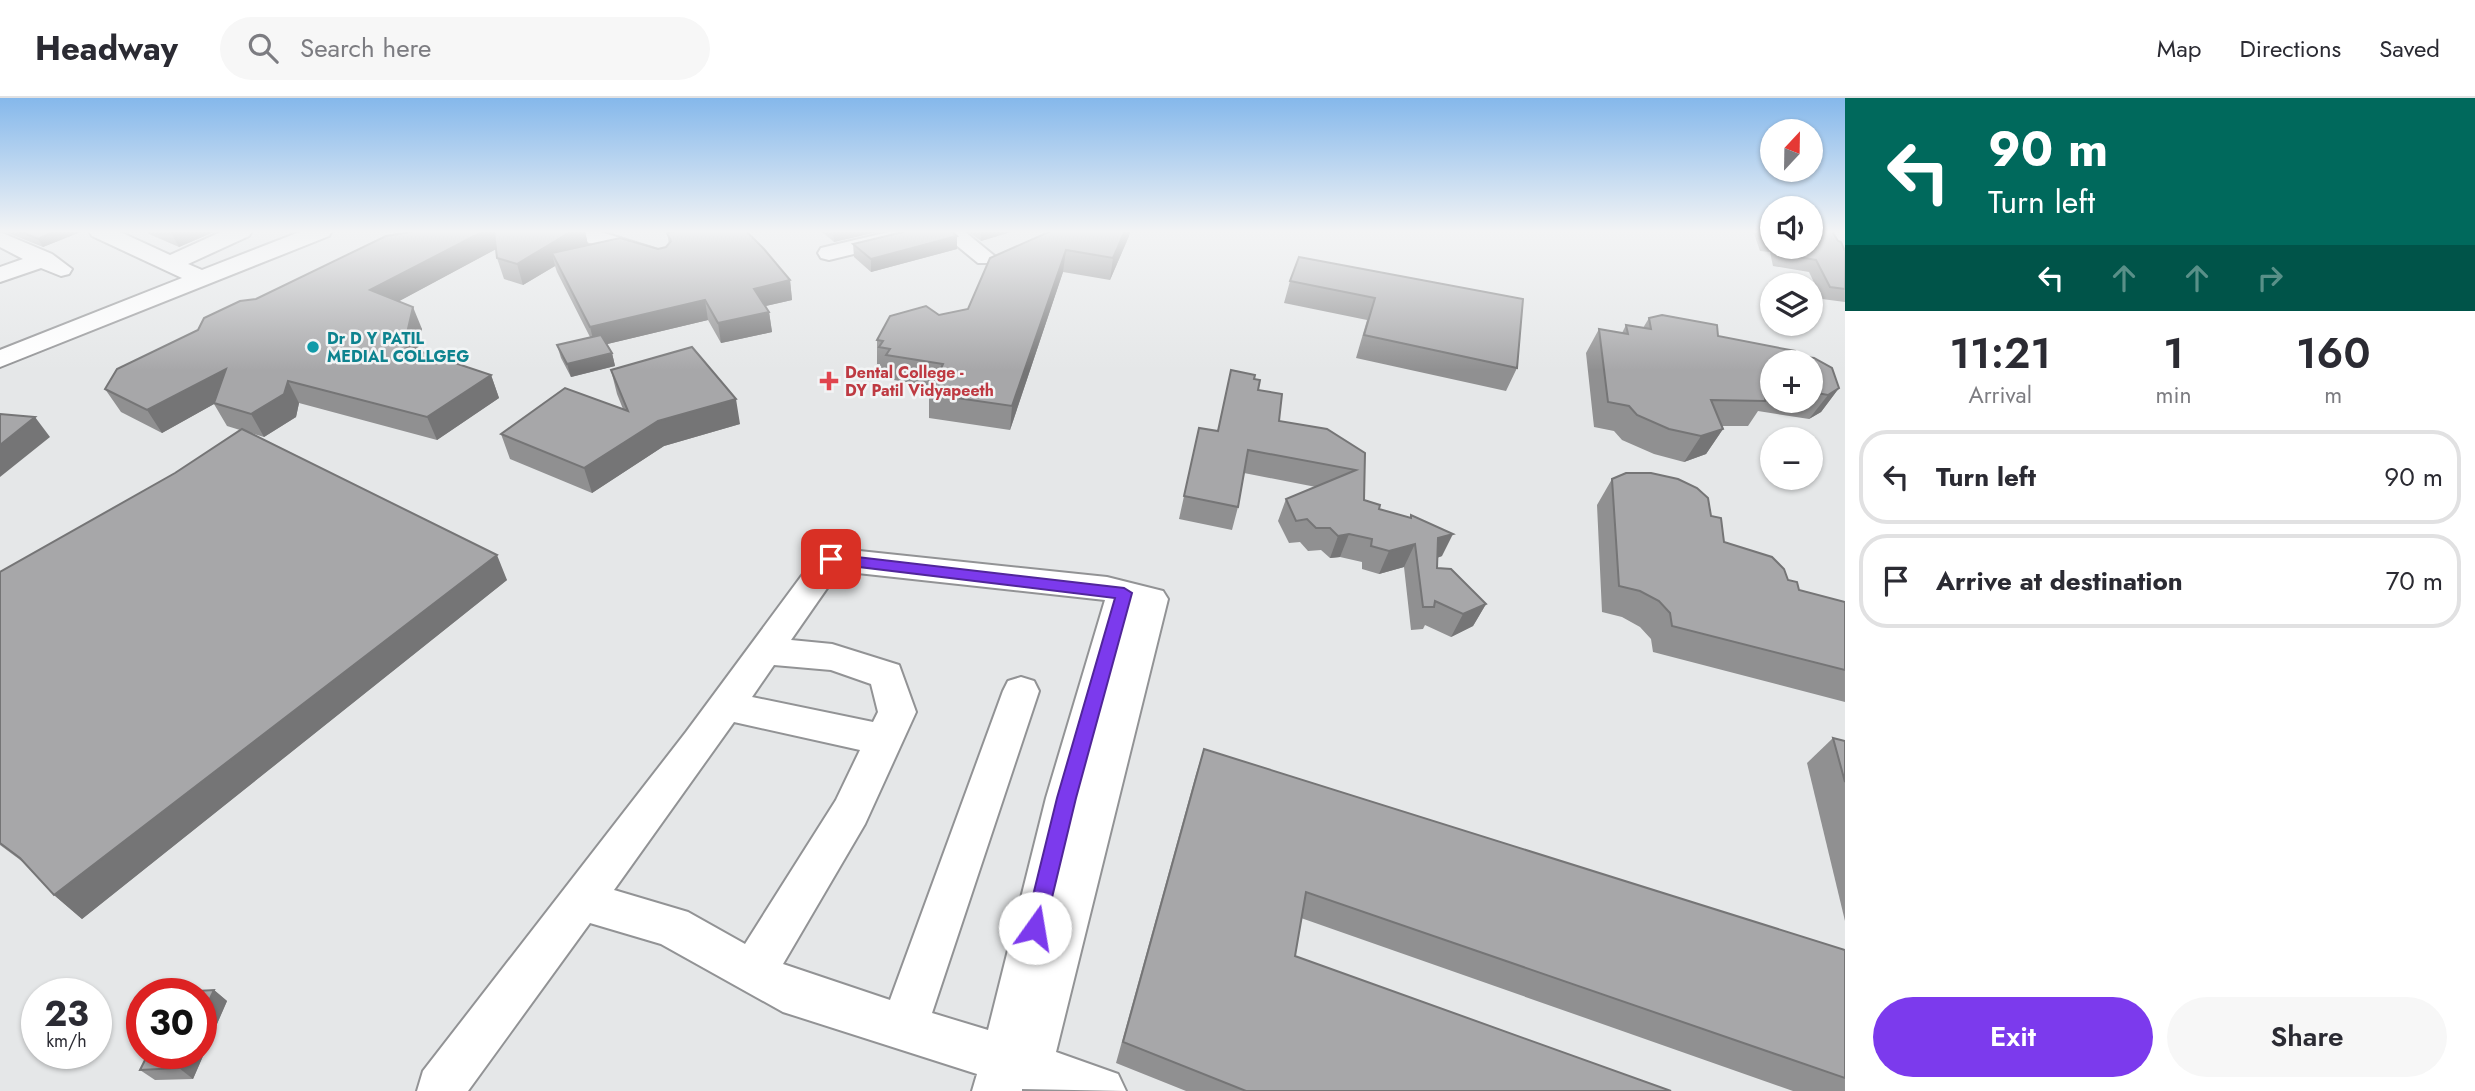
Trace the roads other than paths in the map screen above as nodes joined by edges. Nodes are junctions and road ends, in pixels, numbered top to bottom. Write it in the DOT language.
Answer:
graph roads {
  1 [pos="198,277"];
  2 [pos="206,277"];
  3 [pos="202,279"];
  4 [pos="0,359"];
  5 [pos="765,651"];
  6 [pos="1021,691"];
  7 [pos="725,706"];
  8 [pos="884,740"];
  9 [pos="581,900"];
  10 [pos="753,972"];
  11 [pos="904,1027"];
  12 [pos="1013,1077"];
  13 [pos="440,1087"];
  14 [pos="1101,1091"];
  1 -- 3 [label="street"];
  2 -- 3 [label="street"];
  3 -- 4 [label="street"];
  5 -- 7 [label="street"];
  5 -- 8 [label="street"];
  5 -- 12 [label="street"];
  6 -- 11 [label="street"];
  7 -- 8 [label="street"];
  7 -- 9 [label="street"];
  8 -- 10 [label="street"];
  9 -- 10 [label="street"];
  9 -- 13 [label="street"];
  10 -- 11 [label="street"];
  11 -- 12 [label="street"];
  12 -- 14 [label="street"];
}
